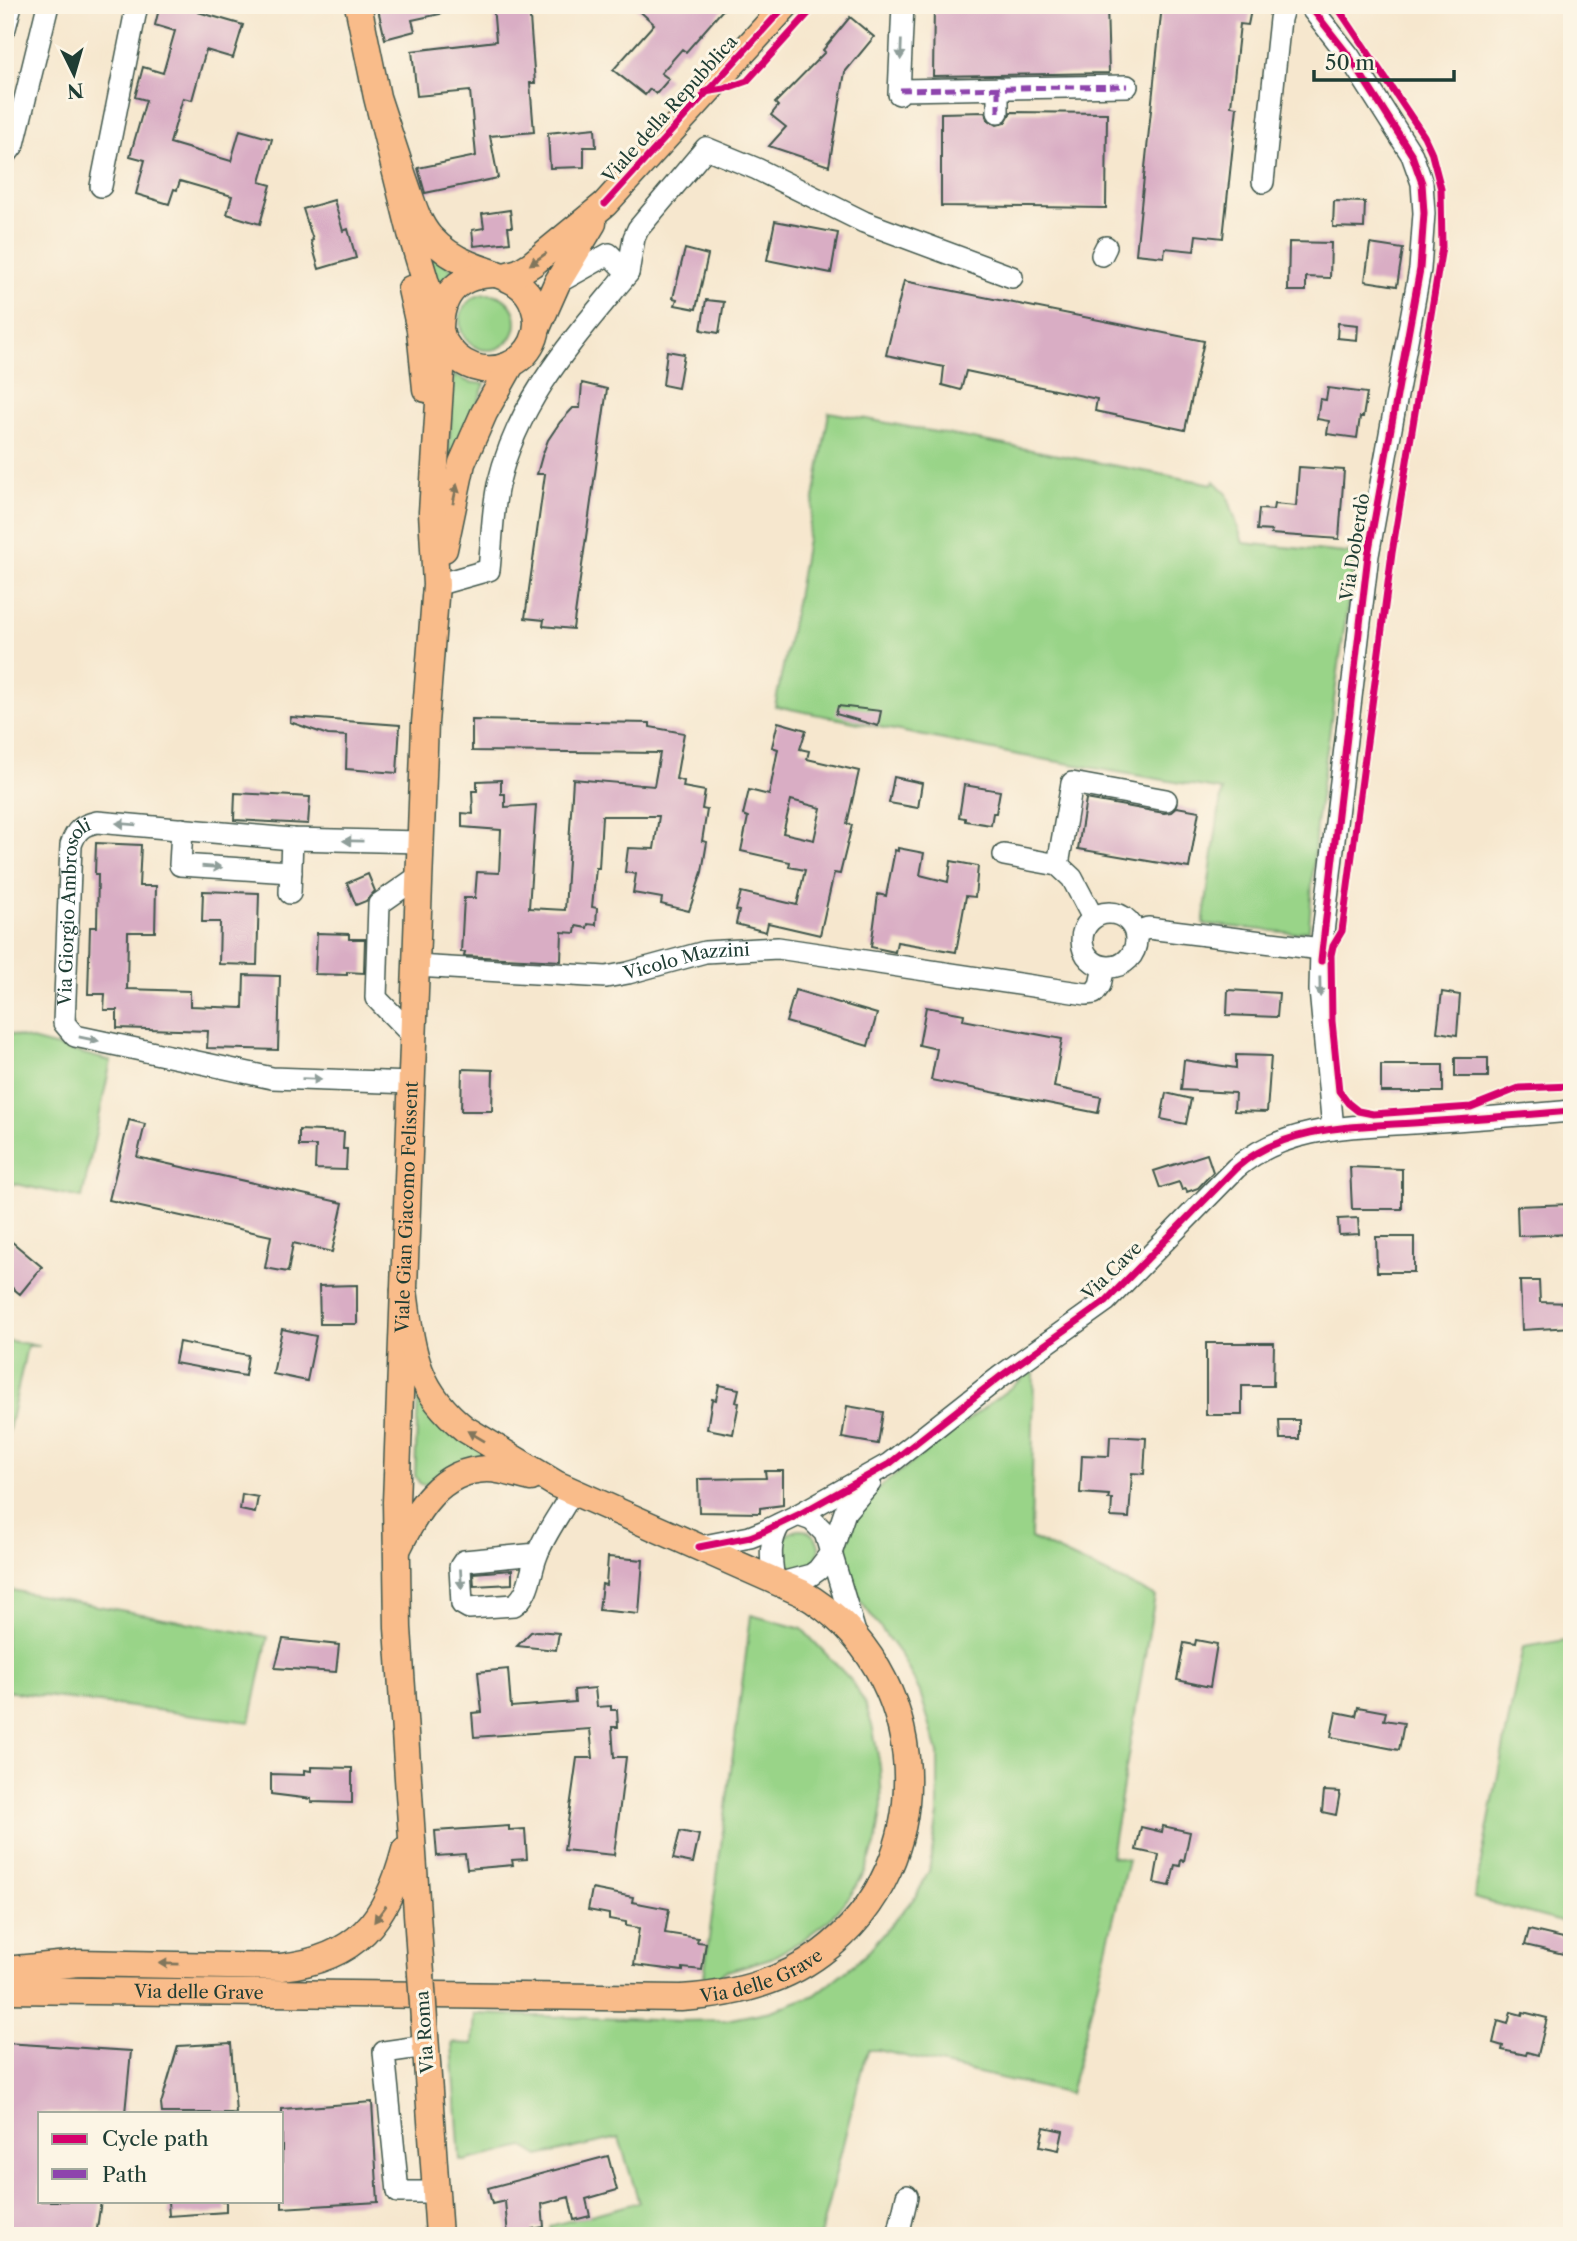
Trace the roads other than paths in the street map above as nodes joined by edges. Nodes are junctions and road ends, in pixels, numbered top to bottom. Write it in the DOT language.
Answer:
graph roads {
  1 [pos="10,5"];
  2 [pos="48,5"];
  3 [pos="137,5"];
  4 [pos="358,5"];
  5 [pos="786,5"];
  6 [pos="903,5"];
  7 [pos="1284,5"];
  8 [pos="1308,5"];
  9 [pos="5,27"];
  10 [pos="1127,86"];
  11 [pos="998,88"];
  12 [pos="377,97"];
  13 [pos="998,112"];
  14 [pos="674,127"];
  15 [pos="706,148"];
  16 [pos="5,156"];
  17 [pos="1263,182"];
  18 [pos="101,186"];
  19 [pos="605,204"];
  20 [pos="628,273"];
  21 [pos="499,275"];
  22 [pos="1012,277"];
  23 [pos="557,283"];
  24 [pos="441,334"];
  25 [pos="535,334"];
  26 [pos="511,365"];
  27 [pos="432,512"];
  28 [pos="436,585"];
  29 [pos="1166,800"];
  30 [pos="182,829"];
  31 [pos="292,839"];
  32 [pos="421,842"];
  33 [pos="1004,855"];
  34 [pos="1058,866"];
  35 [pos="419,876"];
  36 [pos="1093,918"];
  37 [pos="1136,932"];
  38 [pos="1321,949"];
  39 [pos="416,966"];
  40 [pos="1104,967"];
  41 [pos="414,1037"];
  42 [pos="412,1083"];
  43 [pos="1572,1111"];
  44 [pos="1332,1129"];
  45 [pos="404,1290"];
  46 [pos="889,1464"];
  47 [pos="564,1488"];
  48 [pos="789,1520"];
  49 [pos="699,1547"];
  50 [pos="395,1553"];
  51 [pos="831,1553"];
  52 [pos="537,1554"];
  53 [pos="778,1582"];
  54 [pos="856,1636"];
  55 [pos="411,1828"];
  56 [pos="5,1970"];
  57 [pos="5,1990"];
  58 [pos="425,2033"];
  59 [pos="436,2192"];
  60 [pos="906,2196"];
  61 [pos="439,2236"];
  62 [pos="898,2236"];
  1 -- 9 [label="street"];
  2 -- 16 [label="street"];
  3 -- 18 [label="street"];
  4 -- 12 [label="main road, Viale Gian Giacomo Felissent"];
  5 -- 14 [label="main road, Viale della Repubblica"];
  6 -- 11 [label="street, one-way"];
  7 -- 17 [label="street"];
  8 -- 38 [label="street, Via Doberdò"];
  10 -- 11 [label="street"];
  11 -- 13 [label="street"];
  12 -- 21 [label="main road, Viale Gian Giacomo Felissent"];
  12 -- 24 [label="main road, Viale Gian Giacomo Felissent"];
  12 -- 27 [label="main road"];
  14 -- 15 [label="street"];
  14 -- 19 [label="main road, Viale della Repubblica"];
  15 -- 20 [label="street"];
  15 -- 22 [label="street"];
  19 -- 21 [label="main road, one-way"];
  19 -- 23 [label="main road"];
  20 -- 23 [label="street"];
  20 -- 28 [label="street"];
  21 -- 24 [label="main road, Viale Gian Giacomo Felissent"];
  21 -- 25 [label="main road, Viale Gian Giacomo Felissent"];
  23 -- 25 [label="main road"];
  24 -- 26 [label="main road, Viale Gian Giacomo Felissent"];
  24 -- 27 [label="main road, Viale Gian Giacomo Felissent"];
  25 -- 26 [label="main road, Viale Gian Giacomo Felissent"];
  28 -- 26 [label="main road, Viale Gian Giacomo Felissent, one-way"];
  27 -- 28 [label="main road, Viale Gian Giacomo Felissent"];
  28 -- 32 [label="main road, Viale Gian Giacomo Felissent"];
  29 -- 34 [label="street"];
  30 -- 31 [label="street, Via Giorgio Ambrosoli"];
  30 -- 31 [label="street, one-way"];
  30 -- 42 [label="street, Via Giorgio Ambrosoli, one-way"];
  32 -- 31 [label="street, Via Giorgio Ambrosoli, one-way"];
  32 -- 35 [label="main road, Viale Gian Giacomo Felissent"];
  33 -- 34 [label="street"];
  34 -- 36 [label="street"];
  35 -- 39 [label="main road, Viale Gian Giacomo Felissent"];
  35 -- 41 [label="street"];
  36 -- 37 [label="street"];
  36 -- 40 [label="street"];
  37 -- 38 [label="street"];
  37 -- 40 [label="street"];
  38 -- 44 [label="street, Via Doberdò, one-way"];
  39 -- 40 [label="street, Vicolo Mazzini"];
  39 -- 41 [label="main road, Viale Gian Giacomo Felissent"];
  41 -- 42 [label="main road, Viale Gian Giacomo Felissent"];
  42 -- 45 [label="main road, Viale Gian Giacomo Felissent"];
  43 -- 44 [label="street, Via Cave"];
  44 -- 46 [label="street, Via Cave"];
  47 -- 45 [label="main road, Via delle Grave, one-way"];
  45 -- 50 [label="main road, Viale Gian Giacomo Felissent"];
  46 -- 48 [label="street, Via Cave"];
  46 -- 51 [label="street"];
  47 -- 49 [label="main road, Via delle Grave"];
  47 -- 50 [label="main road, Via delle Grave"];
  47 -- 52 [label="street"];
  48 -- 49 [label="street, Via Cave"];
  48 -- 51 [label="street"];
  48 -- 53 [label="street"];
  49 -- 53 [label="main road, Via delle Grave"];
  50 -- 55 [label="main road, Viale Gian Giacomo Felissent"];
  51 -- 53 [label="street"];
  51 -- 54 [label="street"];
  53 -- 54 [label="main road, Via delle Grave"];
  54 -- 57 [label="main road, Via delle Grave"];
  55 -- 56 [label="main road, one-way"];
  55 -- 58 [label="main road, Via Roma, bridge"];
  58 -- 59 [label="main road, Via Roma"];
  58 -- 59 [label="street"];
  59 -- 61 [label="main road, Via Roma"];
  60 -- 62 [label="street"];
}
